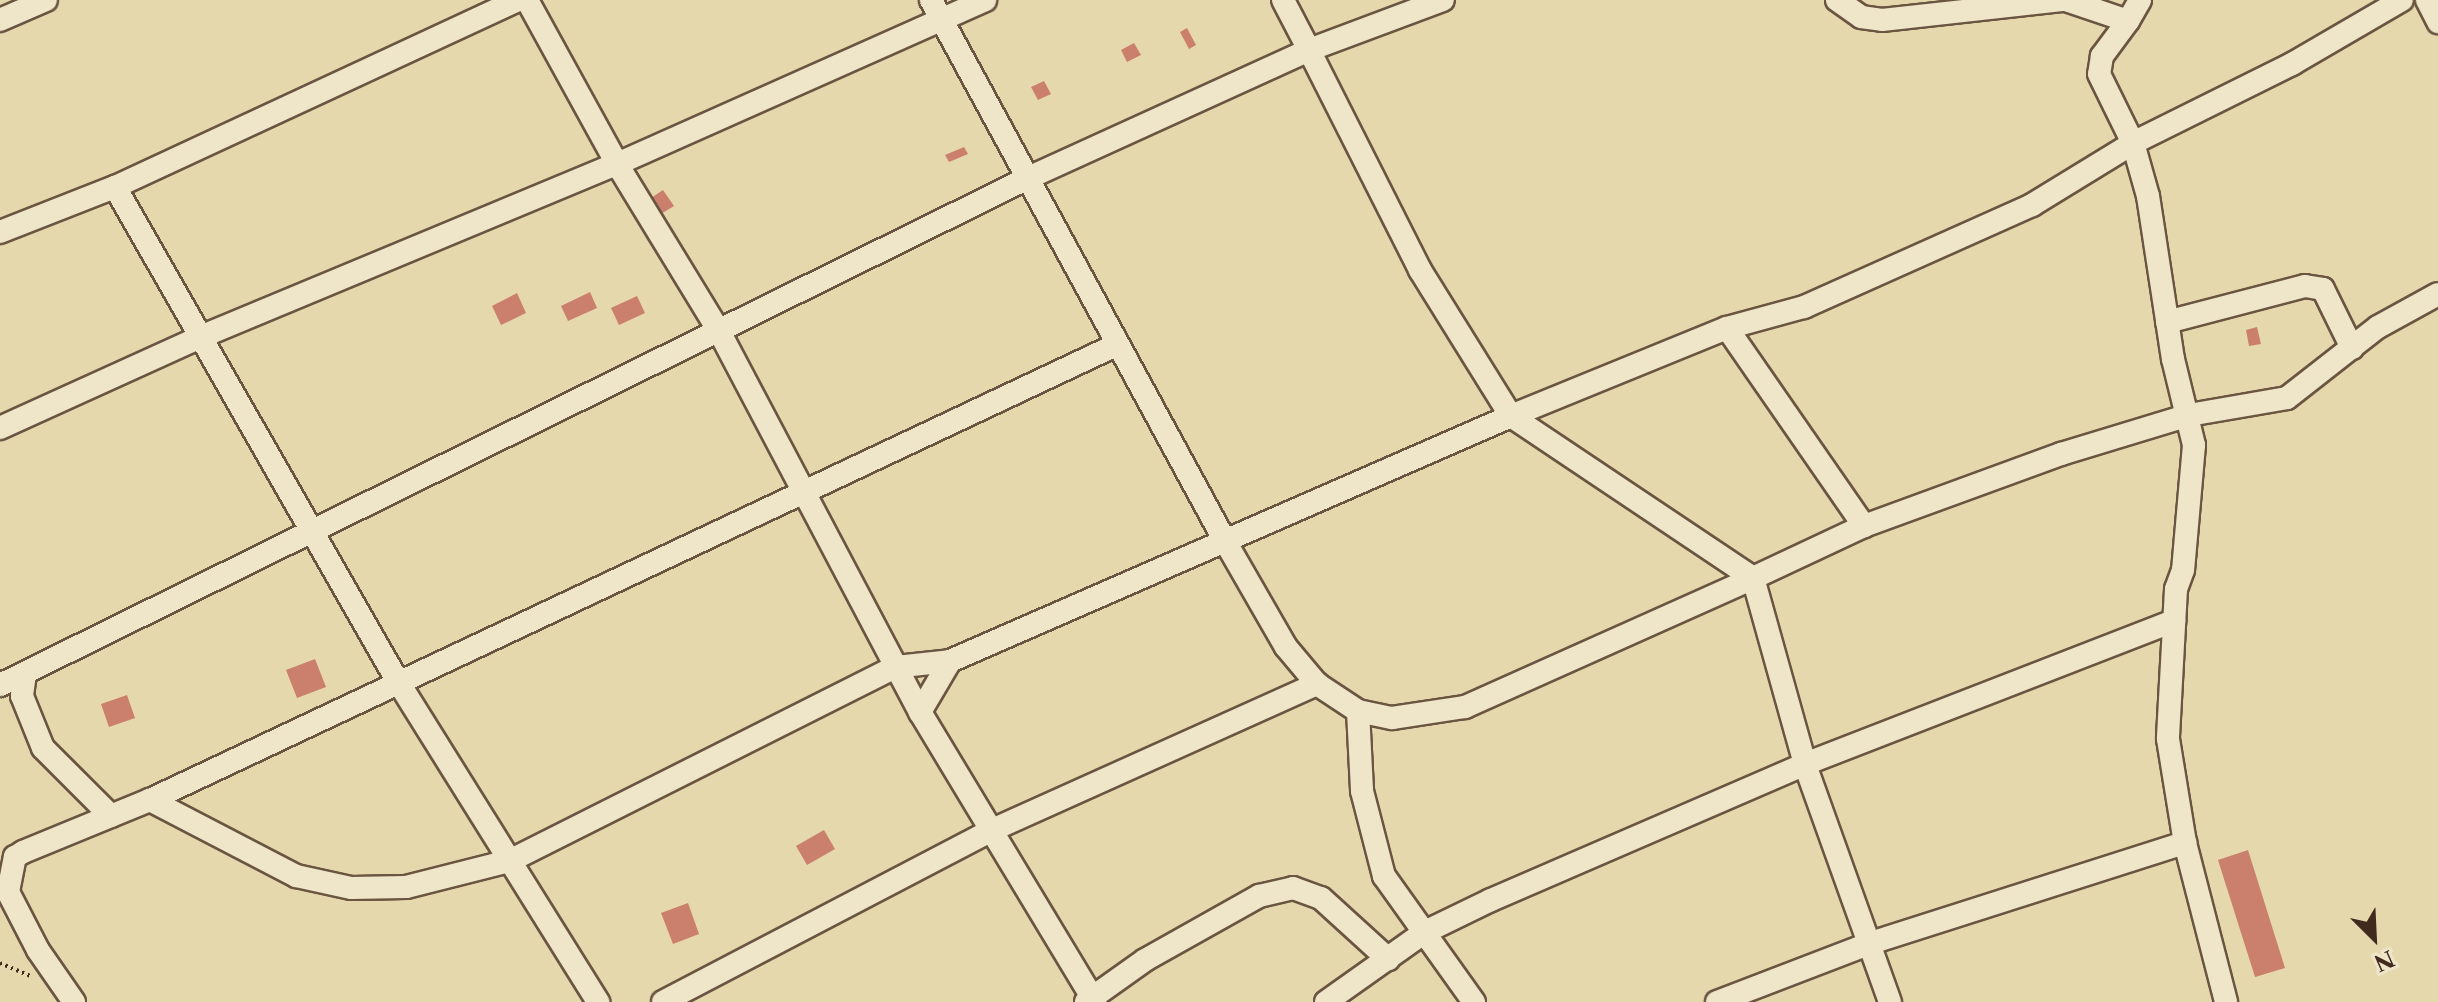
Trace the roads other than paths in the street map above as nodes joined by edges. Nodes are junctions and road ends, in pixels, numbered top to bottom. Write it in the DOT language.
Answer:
graph roads {
  1 [pos="46,0"];
  2 [pos="518,0"];
  3 [pos="527,0"];
  4 [pos="931,0"];
  5 [pos="985,0"];
  6 [pos="1283,0"];
  7 [pos="1443,0"];
  8 [pos="1837,0"];
  9 [pos="2064,0"];
  10 [pos="2140,0"];
  11 [pos="2402,0"];
  12 [pos="2427,0"];
  13 [pos="2023,3"];
  14 [pos="0,20"];
  15 [pos="944,20"];
  16 [pos="2128,21"];
  17 [pos="2438,22"];
  18 [pos="1309,50"];
  19 [pos="2133,143"];
  20 [pos="617,164"];
  21 [pos="1026,179"];
  22 [pos="115,187"];
  23 [pos="0,232"];
  24 [pos="2438,294"];
  25 [pos="2167,322"];
  26 [pos="1727,328"];
  27 [pos="719,331"];
  28 [pos="198,338"];
  29 [pos="1116,345"];
  30 [pos="2352,348"];
  31 [pos="2189,415"];
  32 [pos="1511,416"];
  33 [pos="0,428"];
  34 [pos="805,491"];
  35 [pos="1864,526"];
  36 [pos="314,527"];
  37 [pos="1225,541"];
  38 [pos="1753,578"];
  39 [pos="2174,621"];
  40 [pos="950,661"];
  41 [pos="895,667"];
  42 [pos="25,674"];
  43 [pos="397,680"];
  44 [pos="1317,684"];
  45 [pos="0,685"];
  46 [pos="1358,711"];
  47 [pos="920,712"];
  48 [pos="1805,764"];
  49 [pos="150,800"];
  50 [pos="111,816"];
  51 [pos="990,831"];
  52 [pos="2185,843"];
  53 [pos="509,861"];
  54 [pos="4,880"];
  55 [pos="1425,932"];
  56 [pos="1871,943"];
  57 [pos="1388,959"];
  58 [pos="1091,1001"];
  59 [pos="74,1002"];
  60 [pos="598,1002"];
  61 [pos="663,1002"];
  62 [pos="1326,1002"];
  63 [pos="1474,1002"];
  64 [pos="1717,1002"];
  65 [pos="1890,1002"];
  66 [pos="2226,1002"];
  1 -- 14 [label="street"];
  2 -- 22 [label="street"];
  3 -- 20 [label="street"];
  4 -- 15 [label="street"];
  5 -- 15 [label="street"];
  6 -- 18 [label="street"];
  7 -- 18 [label="street"];
  8 -- 13 [label="street"];
  9 -- 13 [label="street"];
  9 -- 16 [label="street"];
  10 -- 16 [label="street"];
  11 -- 19 [label="street"];
  12 -- 17 [label="street"];
  15 -- 20 [label="street"];
  15 -- 21 [label="street"];
  16 -- 19 [label="street"];
  18 -- 21 [label="street"];
  18 -- 32 [label="street"];
  19 -- 25 [label="street"];
  19 -- 26 [label="street"];
  20 -- 27 [label="street"];
  20 -- 28 [label="street"];
  21 -- 27 [label="street"];
  21 -- 29 [label="street"];
  22 -- 23 [label="street"];
  22 -- 28 [label="street"];
  24 -- 30 [label="street"];
  25 -- 30 [label="street"];
  25 -- 31 [label="street"];
  26 -- 32 [label="street"];
  26 -- 35 [label="street"];
  27 -- 34 [label="street"];
  27 -- 36 [label="street"];
  28 -- 33 [label="street"];
  28 -- 36 [label="street"];
  29 -- 34 [label="street"];
  29 -- 37 [label="street"];
  30 -- 31 [label="street"];
  31 -- 35 [label="street"];
  31 -- 39 [label="street"];
  32 -- 37 [label="street"];
  32 -- 38 [label="street"];
  34 -- 41 [label="street"];
  34 -- 43 [label="street"];
  35 -- 38 [label="street"];
  36 -- 42 [label="street"];
  36 -- 43 [label="street"];
  37 -- 40 [label="street"];
  37 -- 44 [label="street"];
  38 -- 46 [label="street"];
  38 -- 48 [label="street"];
  39 -- 48 [label="street"];
  39 -- 52 [label="street"];
  40 -- 41 [label="street"];
  40 -- 47 [label="street"];
  41 -- 47 [label="street"];
  41 -- 53 [label="street"];
  42 -- 45 [label="street"];
  42 -- 50 [label="street"];
  43 -- 49 [label="street"];
  43 -- 53 [label="street"];
  44 -- 46 [label="street"];
  44 -- 51 [label="street"];
  46 -- 55 [label="street"];
  47 -- 51 [label="street"];
  48 -- 55 [label="street"];
  48 -- 56 [label="street"];
  49 -- 50 [label="street"];
  49 -- 53 [label="street"];
  50 -- 54 [label="street"];
  51 -- 58 [label="street"];
  51 -- 61 [label="street"];
  52 -- 56 [label="street"];
  52 -- 66 [label="street"];
  53 -- 60 [label="street"];
  54 -- 59 [label="street"];
  55 -- 57 [label="street"];
  55 -- 63 [label="street"];
  56 -- 64 [label="street"];
  56 -- 65 [label="street"];
  57 -- 58 [label="street"];
  57 -- 62 [label="street"];
}
